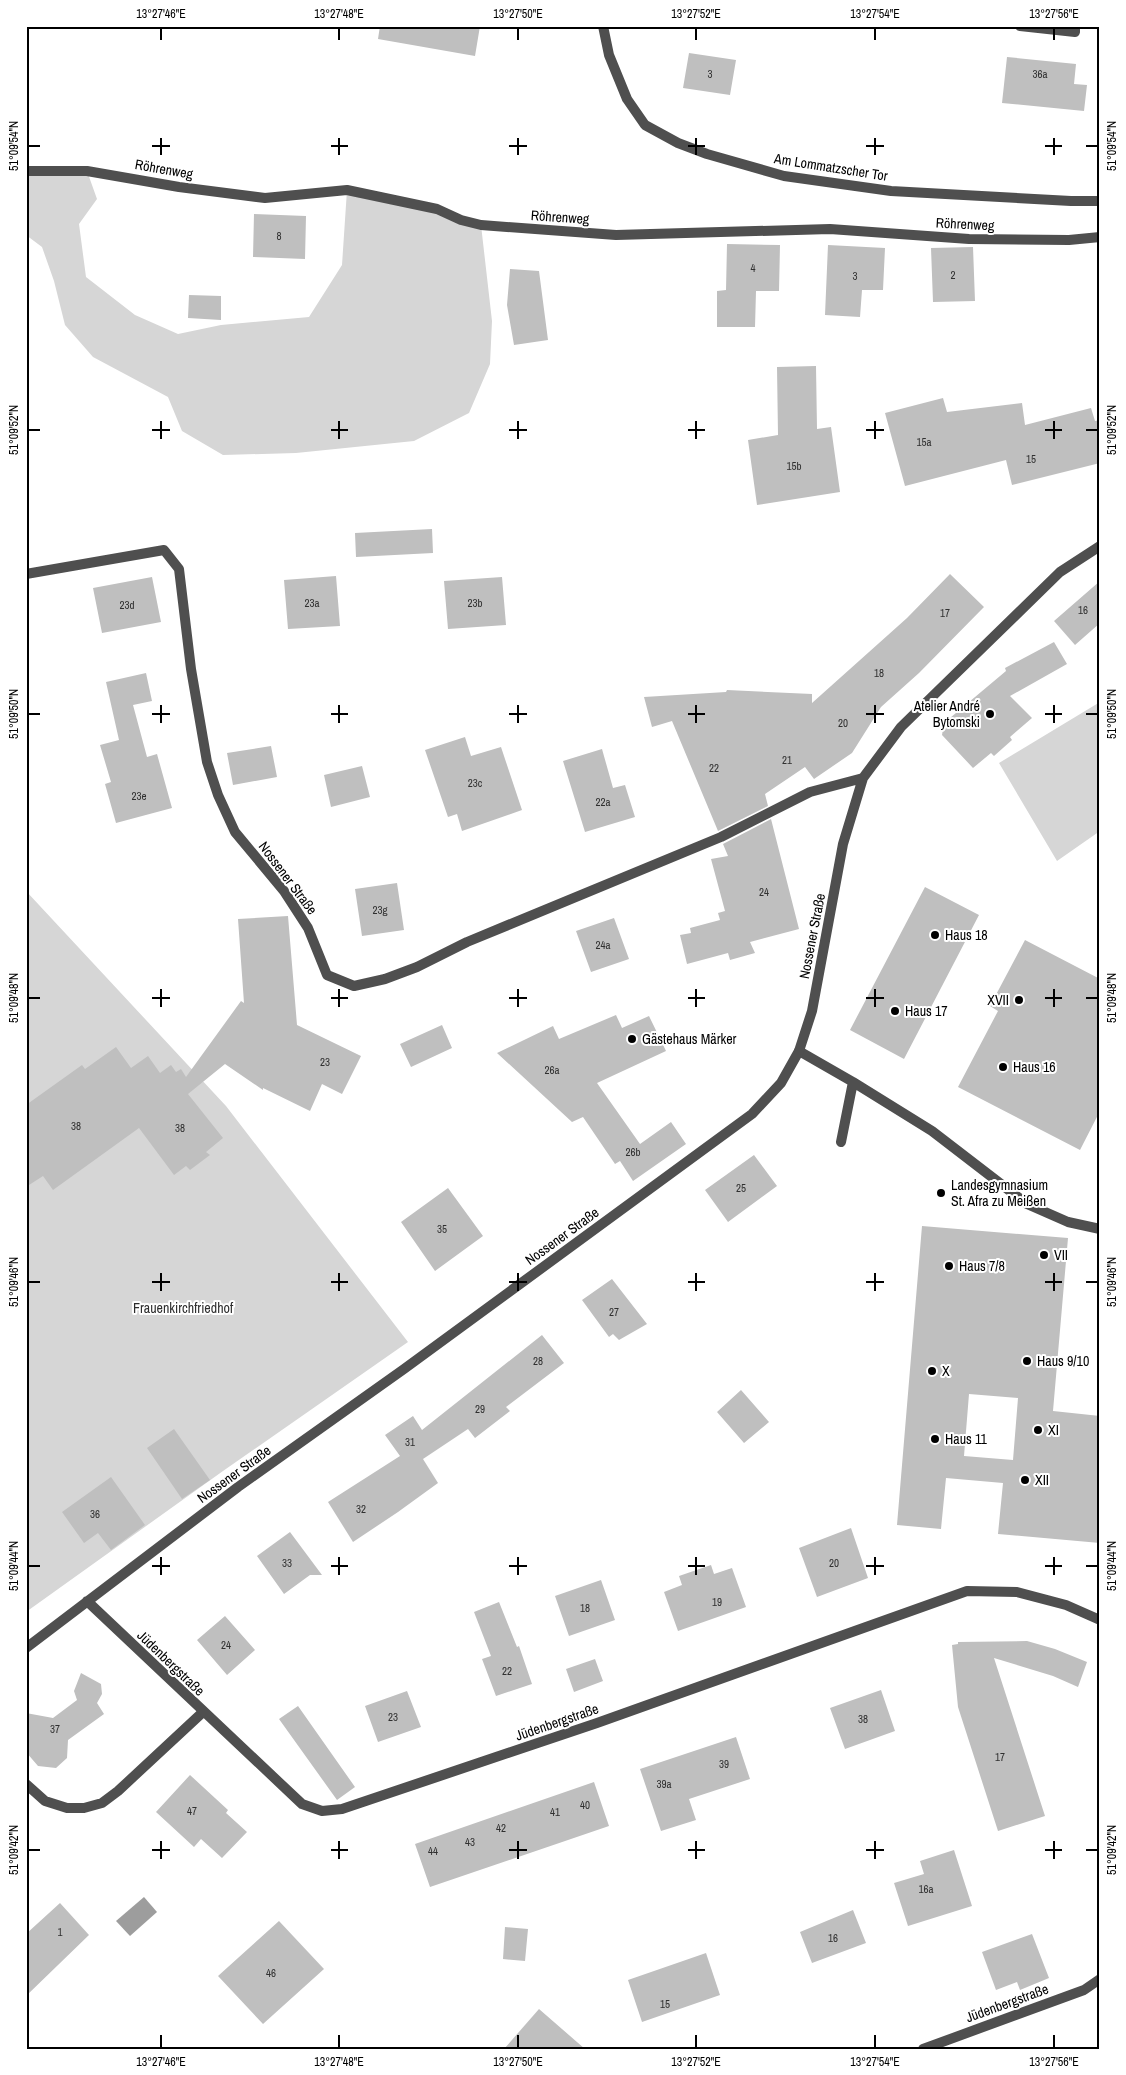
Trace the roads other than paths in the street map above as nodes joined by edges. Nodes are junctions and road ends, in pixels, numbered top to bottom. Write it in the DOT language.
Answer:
graph roads {
  1 [pos="603,26"];
  2 [pos="1020,26"];
  3 [pos="1075,26"];
  4 [pos="26,171"];
  5 [pos="1100,201"];
  6 [pos="1100,237"];
  7 [pos="1100,546"];
  8 [pos="26,574"];
  9 [pos="864,778"];
  10 [pos="800,1051"];
  11 [pos="852,1082"];
  12 [pos="841,1142"];
  13 [pos="1100,1230"];
  14 [pos="87,1601"];
  15 [pos="1100,1620"];
  16 [pos="26,1648"];
  17 [pos="203,1712"];
  18 [pos="26,1784"];
  19 [pos="1100,1979"];
  20 [pos="922,2049"];
  1 -- 5 [label="street, Am Lommatzscher Tor"];
  2 -- 3 [label="street"];
  4 -- 6 [label="street, Röhrenweg"];
  7 -- 9 [label="street, Nossener Straße"];
  8 -- 9 [label="street, Nossener Straße"];
  9 -- 10 [label="street, Nossener Straße"];
  10 -- 11 [label="street"];
  10 -- 14 [label="street, Nossener Straße"];
  11 -- 12 [label="street"];
  11 -- 13 [label="street"];
  14 -- 16 [label="street, Nossener Straße"];
  14 -- 17 [label="street, Jüdenbergstraße"];
  15 -- 17 [label="street, Jüdenbergstraße"];
  17 -- 18 [label="street"];
  19 -- 20 [label="street, Jüdenbergstraße"];
}
